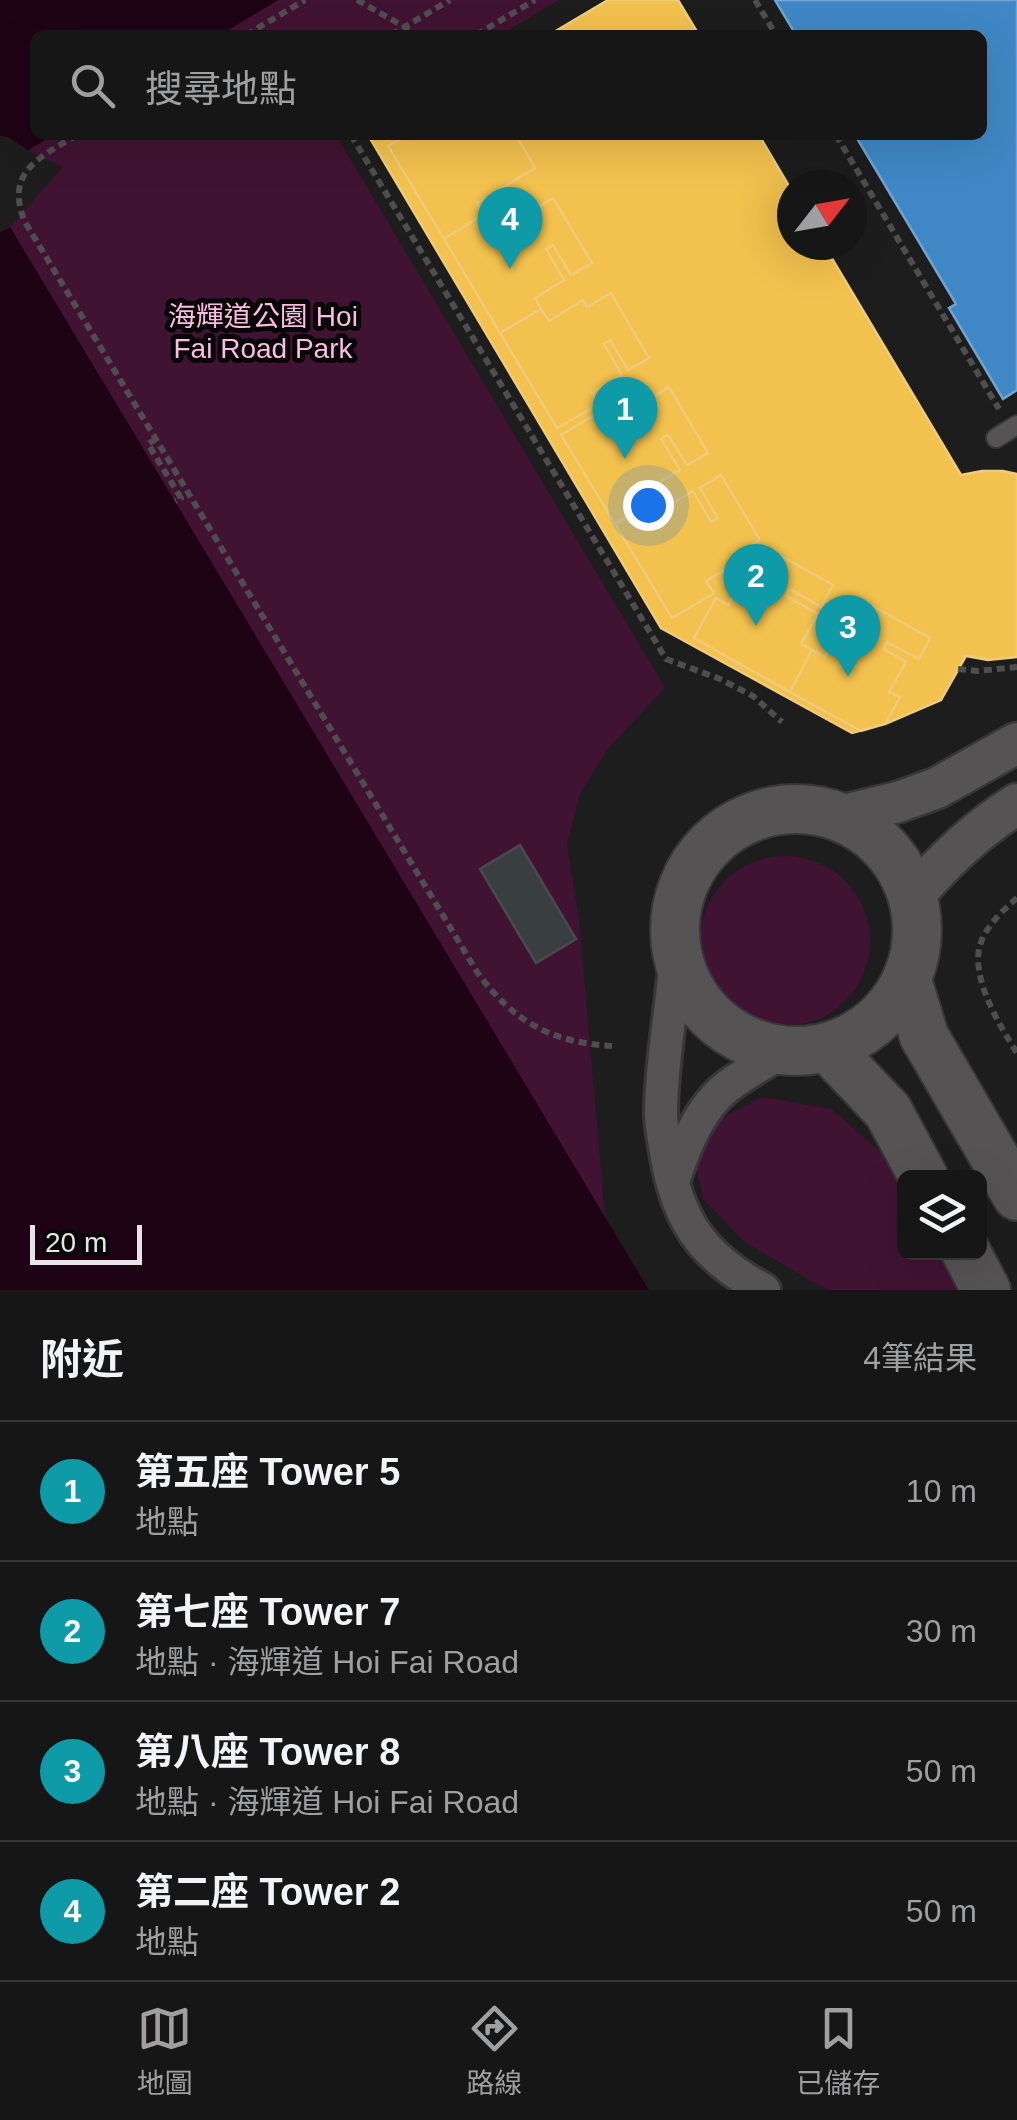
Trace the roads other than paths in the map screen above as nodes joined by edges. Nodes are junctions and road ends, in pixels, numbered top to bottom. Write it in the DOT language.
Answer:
graph roads {
  1 [pos="1017,744"];
  2 [pos="1017,804"];
  3 [pos="840,816"];
  4 [pos="913,897"];
  5 [pos="676,952"];
  6 [pos="907,980"];
  7 [pos="806,1050"];
  8 [pos="920,1170"];
  9 [pos="672,1186"];
  10 [pos="1017,1196"];
  11 [pos="970,1260"];
  12 [pos="764,1290"];
  13 [pos="986,1290"];
  1 -- 3 [label="street"];
  2 -- 4 [label="street"];
  3 -- 4 [label="main road"];
  3 -- 5 [label="main road"];
  4 -- 6 [label="main road"];
  5 -- 7 [label="main road"];
  5 -- 9 [label="street"];
  6 -- 7 [label="main road"];
  6 -- 10 [label="main road"];
  7 -- 8 [label="main road"];
  7 -- 9 [label="street"];
  9 -- 12 [label="street"];
  11 -- 13 [label="main road"];
}
